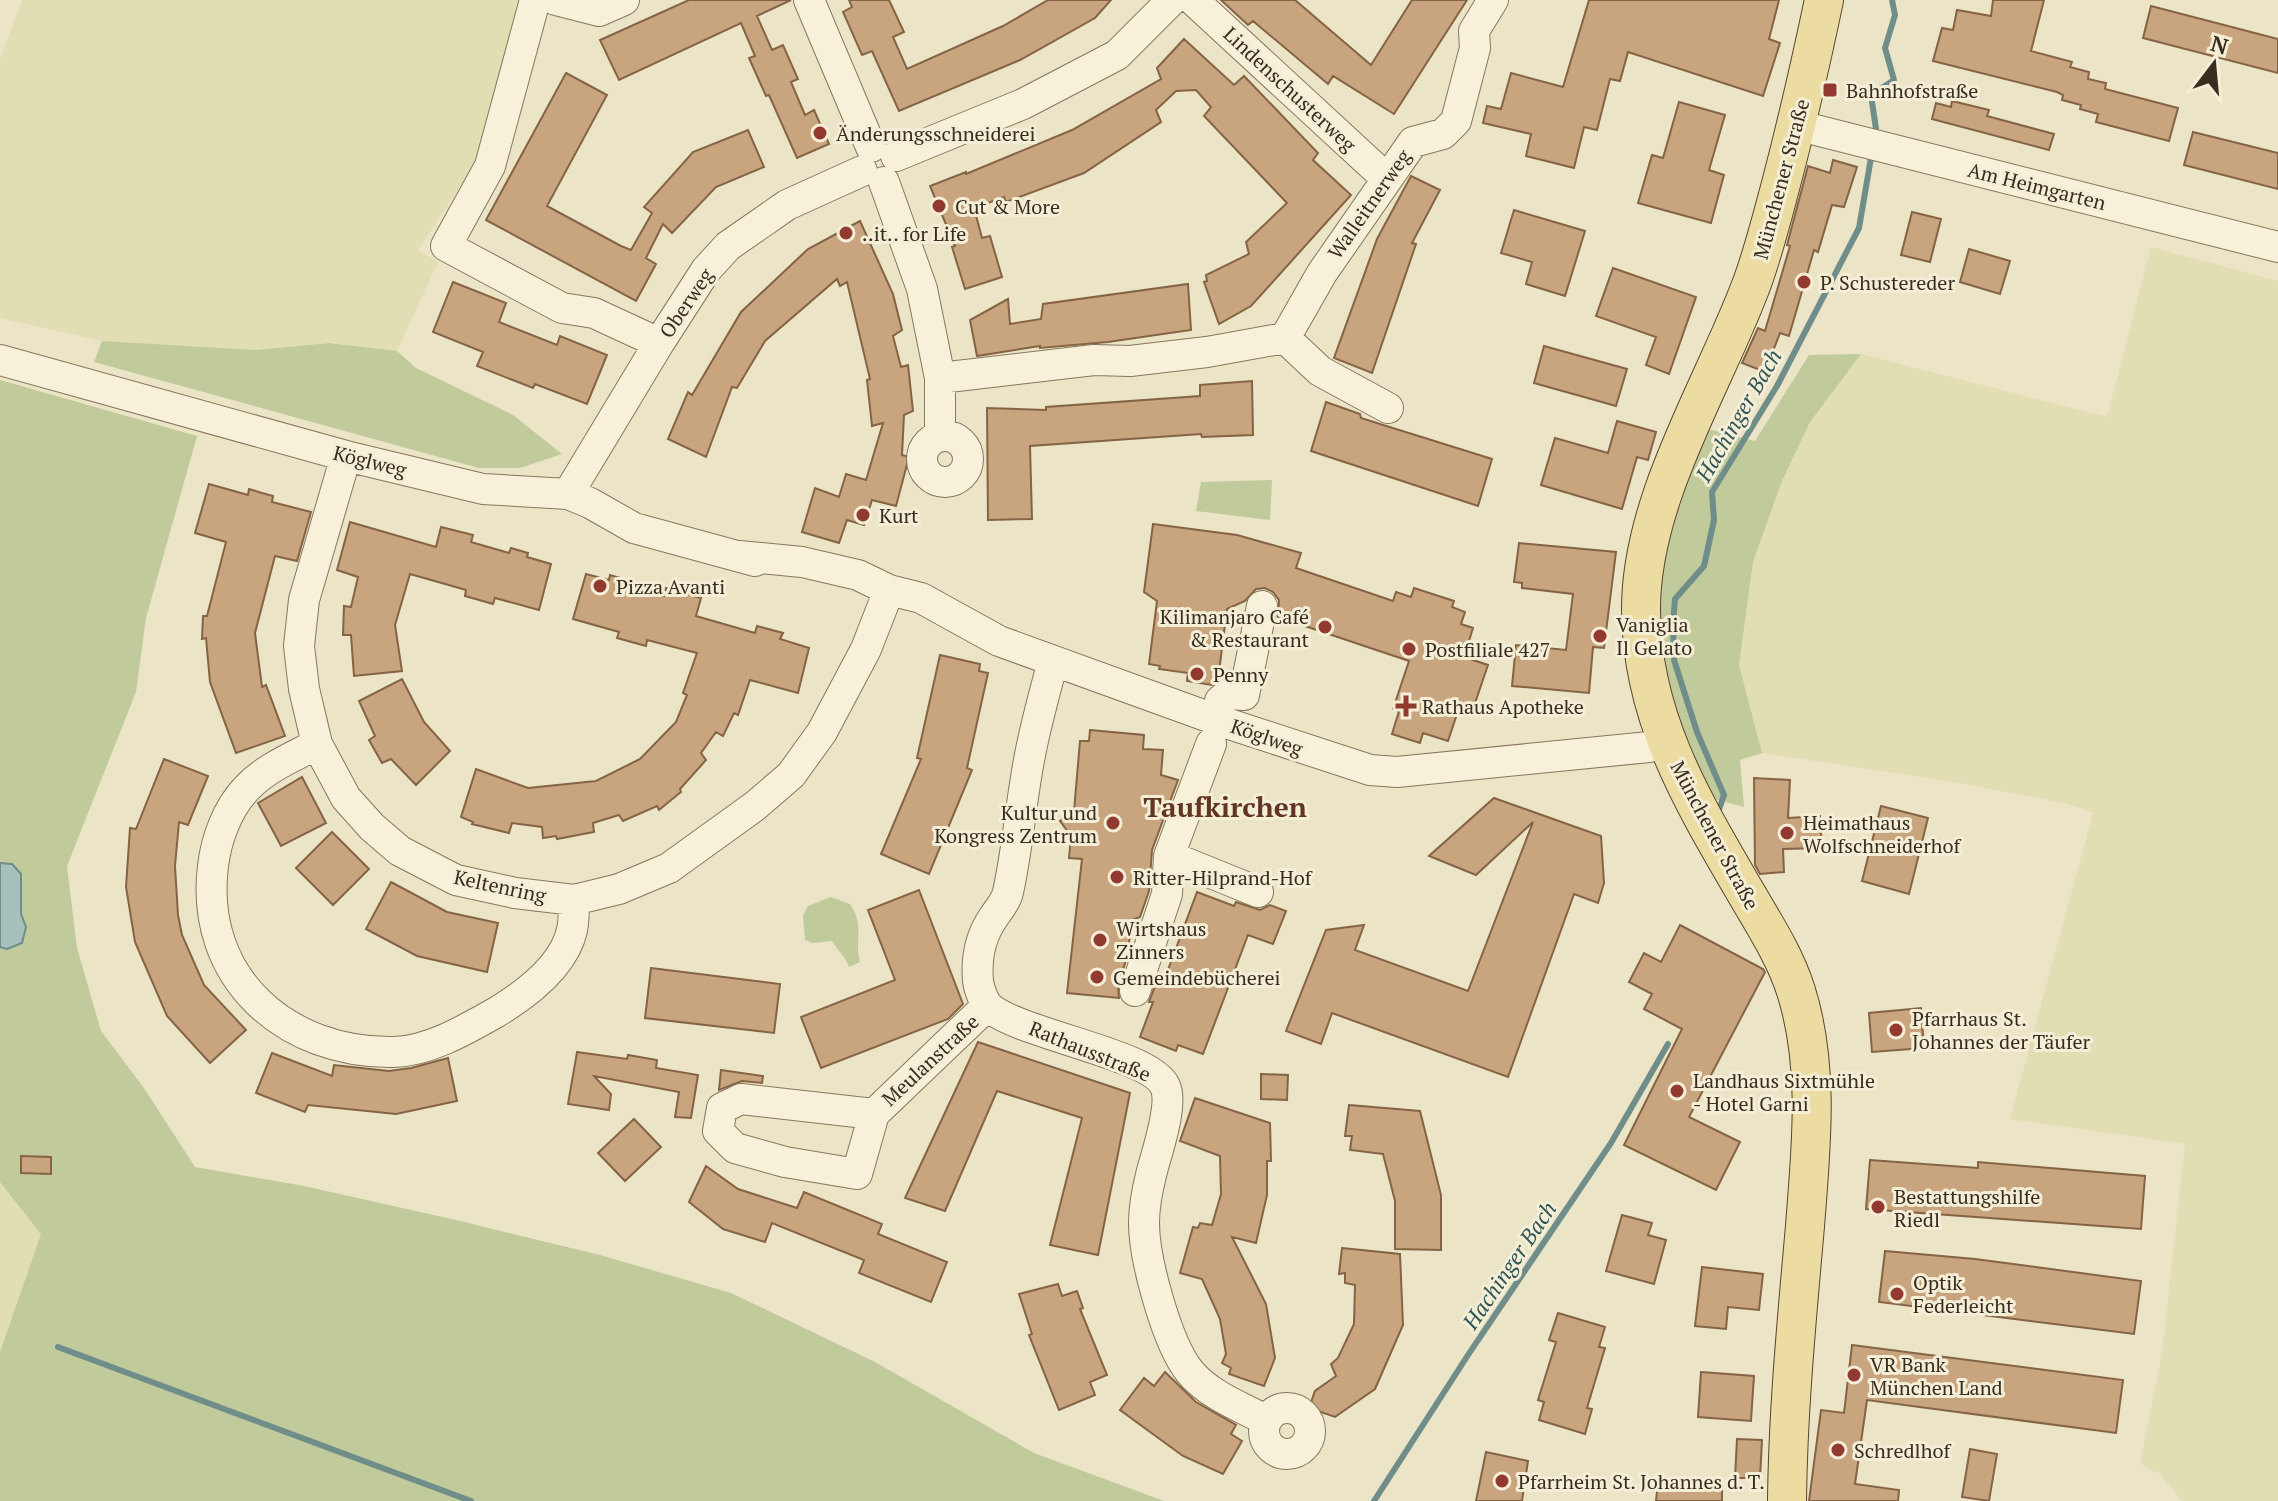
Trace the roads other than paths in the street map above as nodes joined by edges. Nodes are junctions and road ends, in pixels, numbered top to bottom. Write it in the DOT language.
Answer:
graph roads {
  1 [pos="535,0"];
  2 [pos="556,0"];
  3 [pos="624,0"];
  4 [pos="809,0"];
  5 [pos="1172,0"];
  6 [pos="1193,0"];
  7 [pos="1493,0"];
  8 [pos="1824,0"];
  9 [pos="1796,125"];
  10 [pos="878,164"];
  11 [pos="1386,178"];
  12 [pos="2278,247"];
  13 [pos="1285,338"];
  14 [pos="659,343"];
  15 [pos="0,360"];
  16 [pos="940,378"];
  17 [pos="1388,408"];
  18 [pos="940,436"];
  19 [pos="346,456"];
  20 [pos="568,494"];
  21 [pos="889,590"];
  22 [pos="1262,606"];
  23 [pos="1053,661"];
  24 [pos="1220,701"];
  25 [pos="1667,742"];
  26 [pos="317,744"];
  27 [pos="1211,744"];
  28 [pos="1183,858"];
  29 [pos="1258,892"];
  30 [pos="574,900"];
  31 [pos="1135,991"];
  32 [pos="987,1006"];
  33 [pos="874,1114"];
  34 [pos="1266,1420"];
  35 [pos="1787,1501"];
  1 -- 14 [label="street"];
  2 -- 3 [label="street"];
  4 -- 10 [label="street"];
  5 -- 10 [label="street, Oberweg"];
  6 -- 11 [label="street, Lindenschusterweg"];
  7 -- 11 [label="street, Walleitnerweg"];
  8 -- 9 [label="main road, Münchener Straße"];
  9 -- 12 [label="street, Am Heimgarten"];
  9 -- 25 [label="main road, Münchener Straße"];
  10 -- 14 [label="street, Oberweg"];
  10 -- 16 [label="street"];
  11 -- 13 [label="street, Walleitnerweg"];
  13 -- 16 [label="street"];
  13 -- 17 [label="street"];
  14 -- 20 [label="street, Oberweg"];
  15 -- 19 [label="street, Köglweg"];
  16 -- 18 [label="street"];
  19 -- 20 [label="street, Köglweg"];
  19 -- 26 [label="street, Keltenring"];
  20 -- 21 [label="street, Köglweg"];
  21 -- 23 [label="street, Köglweg"];
  21 -- 30 [label="street, Keltenring"];
  22 -- 24 [label="street"];
  23 -- 25 [label="street, Köglweg"];
  23 -- 32 [label="street"];
  25 -- 35 [label="main road, Münchener Straße"];
  26 -- 30 [label="street, Keltenring"];
  26 -- 30 [label="street"];
  27 -- 28 [label="street"];
  28 -- 29 [label="street"];
  28 -- 31 [label="street"];
  32 -- 33 [label="street, Meulanstraße"];
  32 -- 34 [label="street, Rathausstraße"];
  33 -- 33 [label="street, Meulanstraße"];
}
